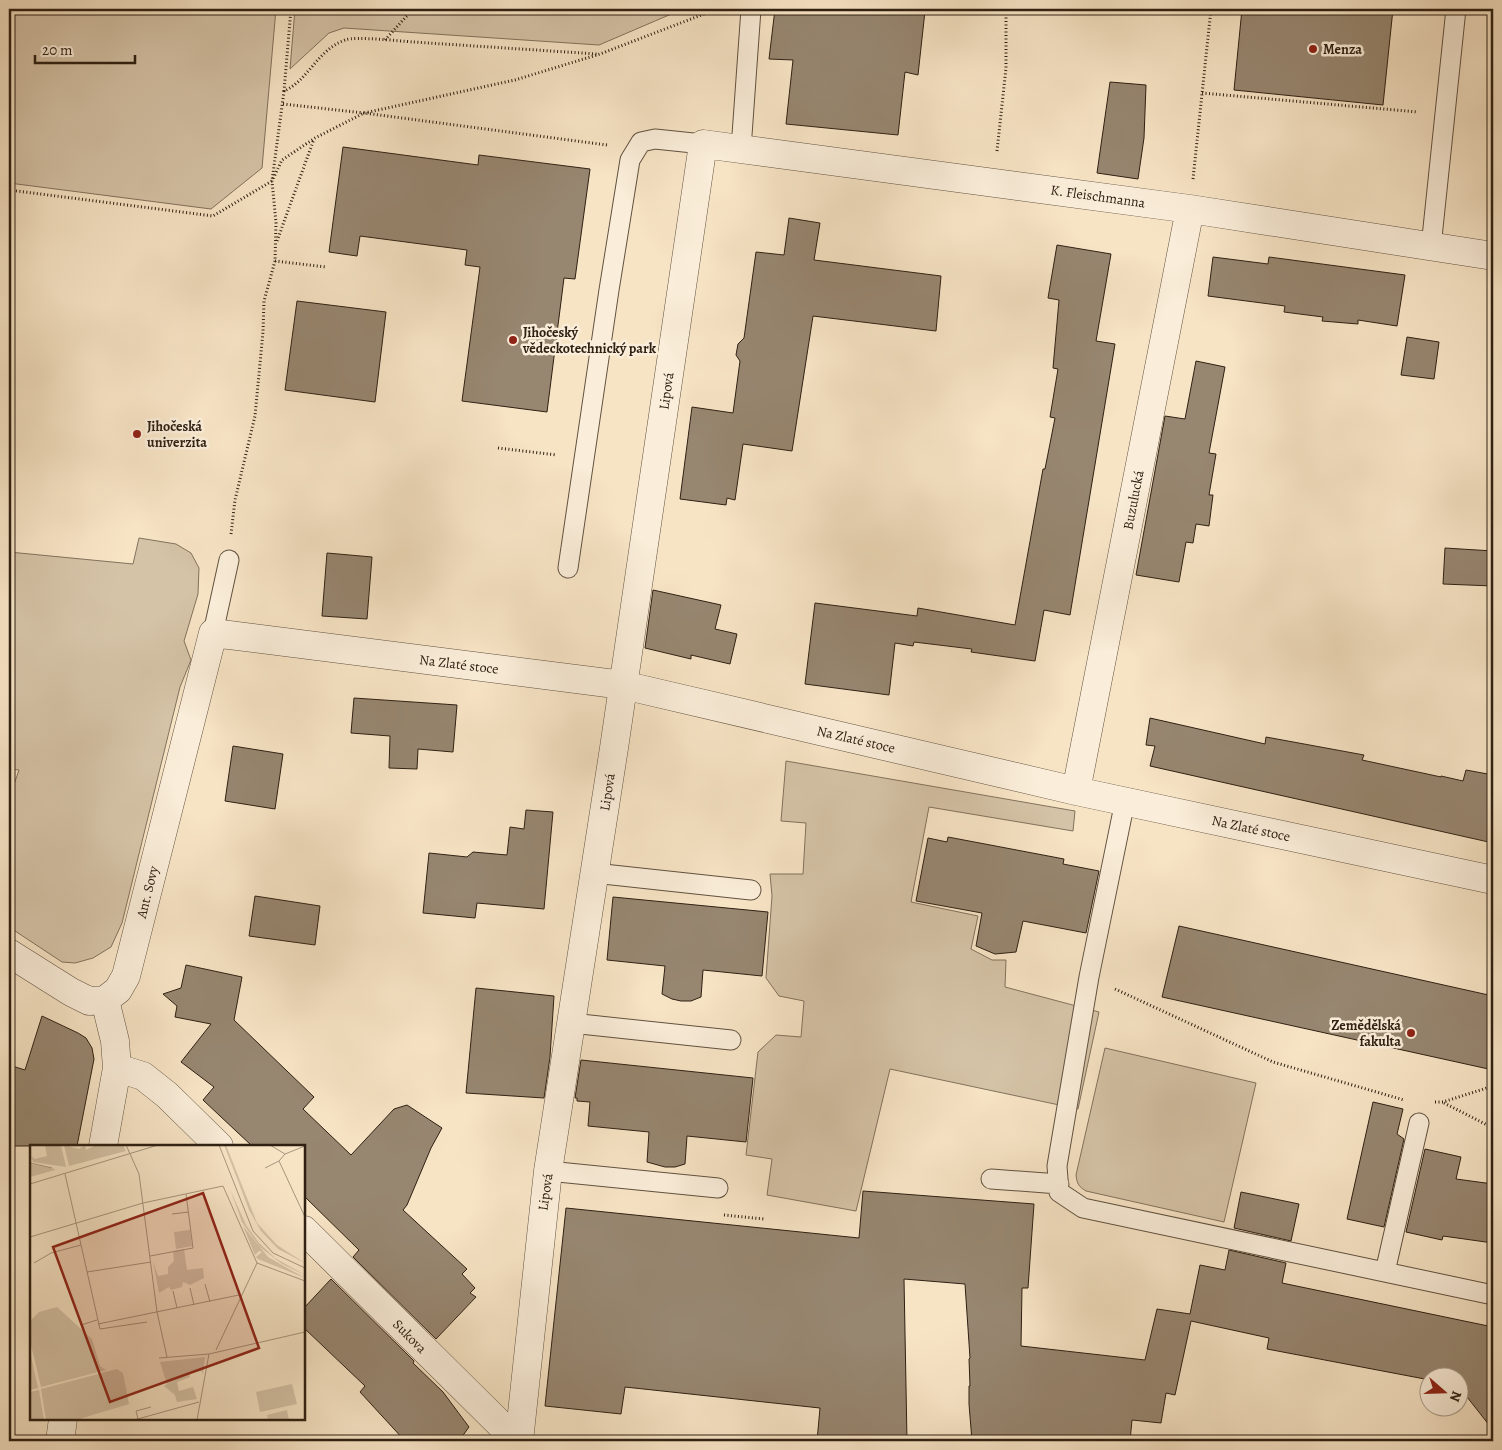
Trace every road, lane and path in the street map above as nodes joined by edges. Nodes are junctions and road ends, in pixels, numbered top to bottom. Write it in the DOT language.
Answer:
graph roads {
  1 [pos="290,9"];
  2 [pos="413,9"];
  3 [pos="717,9"];
  4 [pos="751,9"];
  5 [pos="1006,9"];
  6 [pos="1211,9"];
  7 [pos="1456,9"];
  8 [pos="385,40"];
  9 [pos="600,54"];
  10 [pos="284,91"];
  11 [pos="1202,93"];
  12 [pos="283,104"];
  13 [pos="364,113"];
  14 [pos="1444,115"];
  15 [pos="315,138"];
  16 [pos="702,144"];
  17 [pos="637,148"];
  18 [pos="741,149"];
  19 [pos="272,181"];
  20 [pos="993,182"];
  21 [pos="9,190"];
  22 [pos="1190,209"];
  23 [pos="276,244"];
  24 [pos="1430,247"];
  25 [pos="1493,256"];
  26 [pos="275,261"];
  27 [pos="326,267"];
  28 [pos="498,448"];
  29 [pos="584,458"];
  30 [pos="229,560"];
  31 [pos="568,568"];
  32 [pos="213,633"];
  33 [pos="623,685"];
  34 [pos="1076,791"];
  35 [pos="1125,801"];
  36 [pos="594,873"];
  37 [pos="1493,880"];
  38 [pos="751,890"];
  39 [pos="9,953"];
  40 [pos="1089,977"];
  41 [pos="105,1000"];
  42 [pos="571,1024"];
  43 [pos="731,1040"];
  44 [pos="117,1068"];
  45 [pos="1493,1086"];
  46 [pos="1411,1102"];
  47 [pos="1427,1102"];
  48 [pos="1443,1102"];
  49 [pos="1418,1123"];
  50 [pos="1493,1128"];
  51 [pos="103,1145"];
  52 [pos="218,1145"];
  53 [pos="548,1171"];
  54 [pos="991,1179"];
  55 [pos="1059,1184"];
  56 [pos="718,1188"];
  57 [pos="305,1231"];
  58 [pos="1384,1272"];
  59 [pos="1493,1295"];
  60 [pos="63,1420"];
  61 [pos="60,1441"];
  62 [pos="518,1441"];
  1 -- 10 [label="path"];
  2 -- 8 [label="path"];
  3 -- 9 [label="path"];
  4 -- 18 [label="lane"];
  5 -- 20 [label="path"];
  6 -- 11 [label="path"];
  7 -- 14 [label="lane"];
  8 -- 9 [label="path"];
  8 -- 10 [label="path"];
  9 -- 13 [label="path"];
  10 -- 12 [label="path"];
  11 -- 14 [label="path"];
  11 -- 22 [label="path"];
  12 -- 13 [label="path"];
  12 -- 19 [label="path"];
  13 -- 15 [label="path"];
  13 -- 17 [label="path"];
  14 -- 24 [label="lane"];
  15 -- 19 [label="path"];
  15 -- 23 [label="path"];
  16 -- 17 [label="lane"];
  16 -- 18 [label="street, K. Fleischmanna"];
  16 -- 33 [label="street, Lipová"];
  17 -- 29 [label="lane"];
  18 -- 20 [label="street, K. Fleischmanna"];
  19 -- 21 [label="path"];
  19 -- 23 [label="path"];
  20 -- 22 [label="street, K. Fleischmanna"];
  22 -- 24 [label="street, K. Fleischmanna"];
  22 -- 34 [label="street, Buzulucká"];
  23 -- 26 [label="path"];
  24 -- 25 [label="street, K. Fleischmanna"];
  26 -- 27 [label="path"];
  26 -- 30 [label="path"];
  28 -- 29 [label="path"];
  29 -- 31 [label="lane"];
  30 -- 32 [label="lane"];
  32 -- 33 [label="street, Na Zlaté stoce"];
  32 -- 41 [label="street, Ant. Sovy"];
  33 -- 34 [label="street, Na Zlaté stoce"];
  33 -- 36 [label="street, Lipová"];
  34 -- 35 [label="street, Na Zlaté stoce"];
  35 -- 37 [label="street, Na Zlaté stoce"];
  35 -- 40 [label="lane"];
  36 -- 38 [label="lane"];
  36 -- 42 [label="street, Lipová"];
  39 -- 41 [label="street"];
  40 -- 46 [label="path"];
  40 -- 55 [label="lane"];
  41 -- 44 [label="street"];
  42 -- 43 [label="lane"];
  42 -- 53 [label="street, Lipová"];
  44 -- 51 [label="street"];
  44 -- 52 [label="street"];
  45 -- 48 [label="path"];
  47 -- 48 [label="path"];
  48 -- 50 [label="path"];
  49 -- 58 [label="lane"];
  53 -- 56 [label="lane"];
  53 -- 62 [label="street, Lipová"];
  54 -- 55 [label="lane"];
  55 -- 58 [label="lane"];
  57 -- 62 [label="street, Sukova"];
  58 -- 59 [label="lane"];
  60 -- 61 [label="street"];
}
